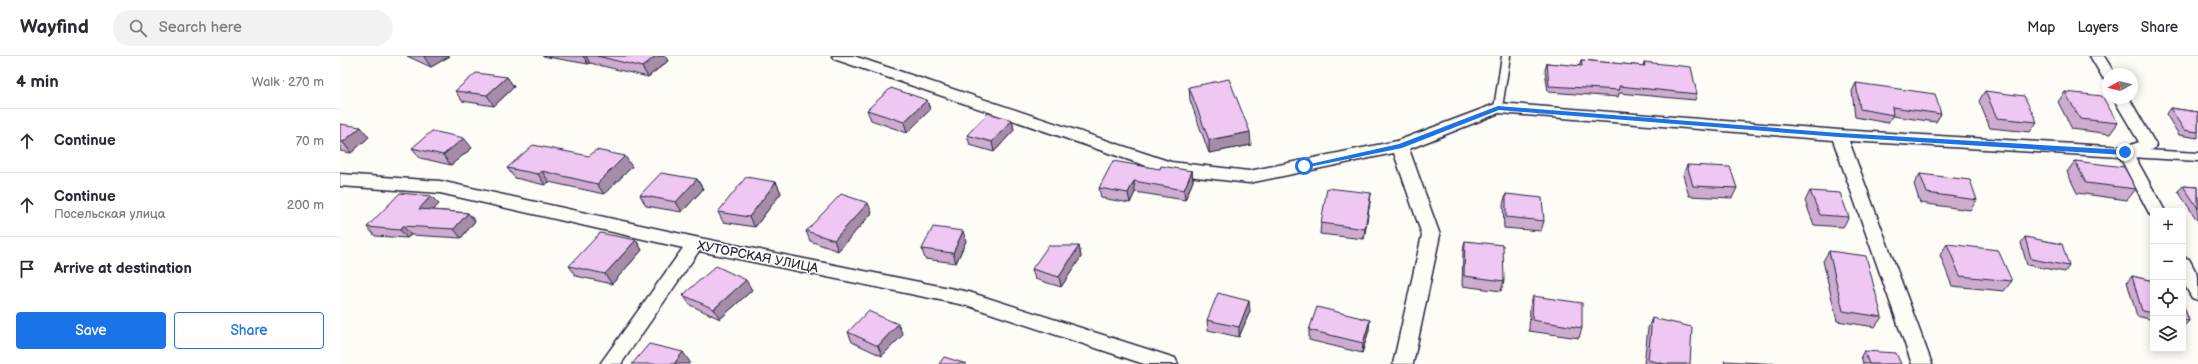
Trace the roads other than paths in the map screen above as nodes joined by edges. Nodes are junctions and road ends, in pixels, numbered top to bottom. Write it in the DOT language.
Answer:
graph roads {
  1 [pos="839,56"];
  2 [pos="1506,56"];
  3 [pos="2098,56"];
  4 [pos="2104,68"];
  5 [pos="2124,104"];
  6 [pos="1498,108"];
  7 [pos="1839,135"];
  8 [pos="1400,146"];
  9 [pos="2125,152"];
  10 [pos="2198,157"];
  11 [pos="340,180"];
  12 [pos="2154,208"];
  13 [pos="695,244"];
  14 [pos="2186,270"];
  15 [pos="2198,293"];
  16 [pos="610,364"];
  17 [pos="1168,364"];
  18 [pos="1403,364"];
  19 [pos="1922,364"];
  1 -- 8 [label="street"];
  2 -- 6 [label="lane"];
  3 -- 4 [label="street"];
  5 -- 9 [label="street"];
  6 -- 7 [label="street"];
  6 -- 8 [label="street"];
  7 -- 9 [label="street"];
  7 -- 19 [label="street"];
  8 -- 18 [label="street"];
  9 -- 10 [label="lane"];
  9 -- 12 [label="street"];
  11 -- 13 [label="street, ХУТОРСКАЯ УЛИЦА"];
  13 -- 16 [label="street"];
  13 -- 17 [label="street, ХУТОРСКАЯ УЛИЦА"];
  14 -- 15 [label="street"];
}
